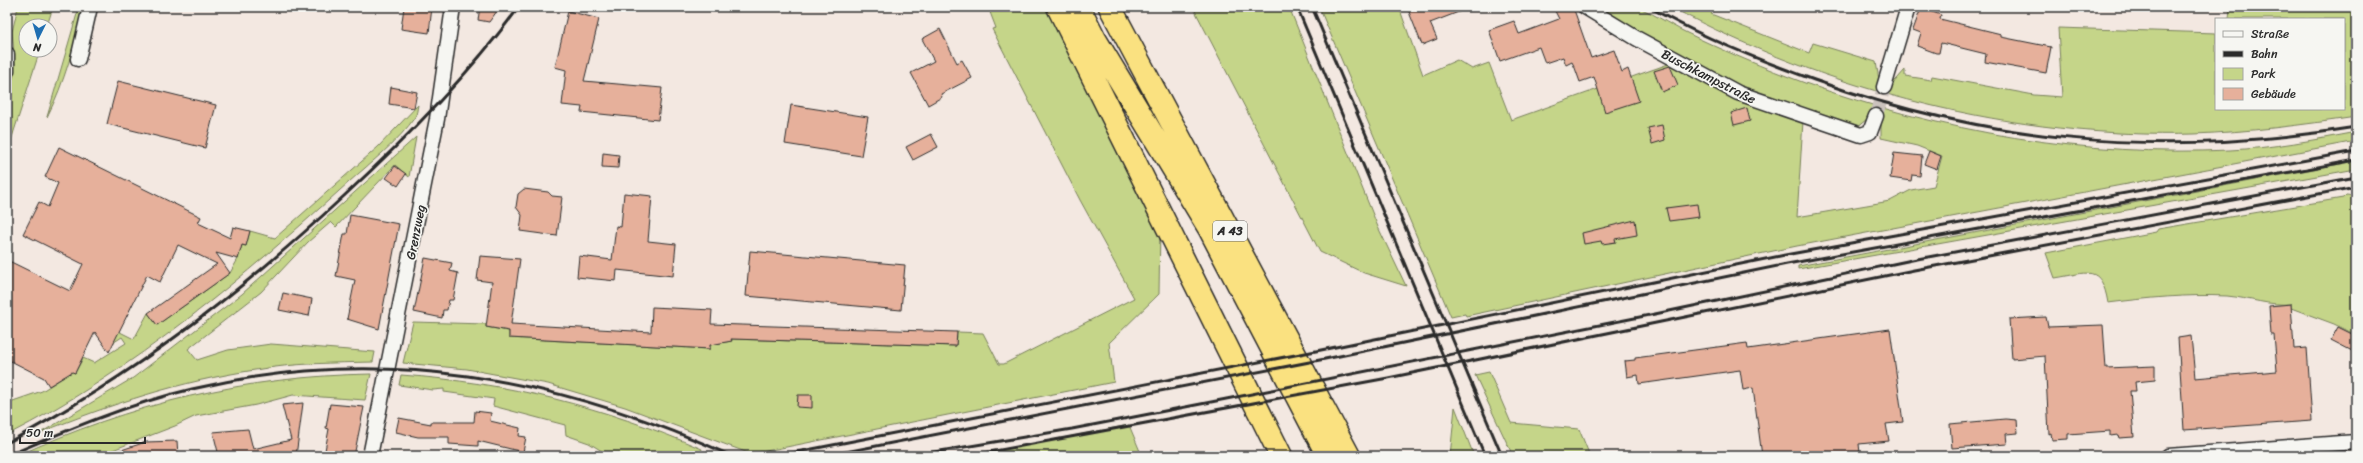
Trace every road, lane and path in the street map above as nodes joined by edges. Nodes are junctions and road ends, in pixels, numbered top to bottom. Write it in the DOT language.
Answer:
graph roads {
  1 [pos="90,7"];
  2 [pos="453,7"];
  3 [pos="1058,7"];
  4 [pos="1078,7"];
  5 [pos="1110,7"];
  6 [pos="1585,7"];
  7 [pos="1908,7"];
  8 [pos="7,54"];
  9 [pos="78,59"];
  10 [pos="7,71"];
  11 [pos="1884,87"];
  12 [pos="1876,116"];
  13 [pos="2356,442"];
  14 [pos="370,456"];
  15 [pos="1281,456"];
  16 [pos="1328,456"];
  17 [pos="1349,456"];
  18 [pos="2168,456"];
  1 -- 9 [label="street"];
  2 -- 14 [label="street, Grenzweg"];
  3 -- 15 [label="highway"];
  4 -- 16 [label="highway, A 43"];
  5 -- 17 [label="highway, A 43"];
  6 -- 12 [label="street, Buschkampstraße"];
  7 -- 11 [label="street"];
  8 -- 10 [label="street"];
  13 -- 18 [label="street"];
}
